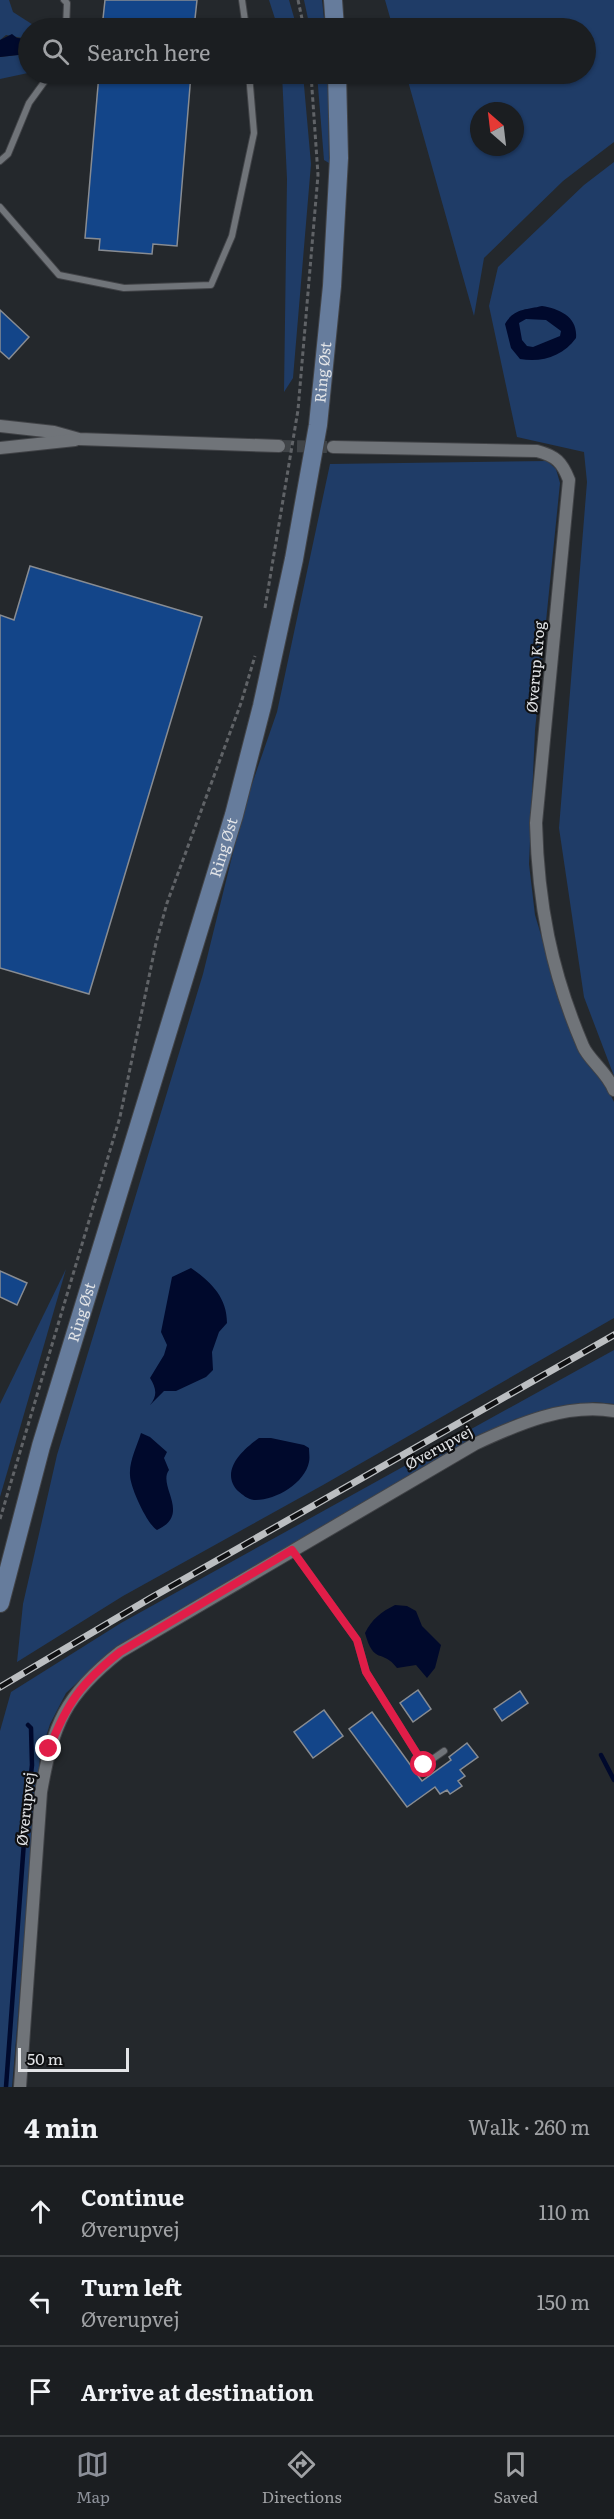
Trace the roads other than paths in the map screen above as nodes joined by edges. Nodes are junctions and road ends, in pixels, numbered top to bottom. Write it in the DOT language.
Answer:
graph roads {
  1 [pos="64,0"];
  2 [pos="242,0"];
  3 [pos="333,0"];
  4 [pos="66,18"];
  5 [pos="245,18"];
  6 [pos="334,18"];
  7 [pos="43,84"];
  8 [pos="250,84"];
  9 [pos="337,84"];
  10 [pos="0,161"];
  11 [pos="0,207"];
  12 [pos="0,426"];
  13 [pos="79,439"];
  14 [pos="279,446"];
  15 [pos="333,447"];
  16 [pos="0,448"];
  17 [pos="614,1090"];
  18 [pos="614,1411"];
  19 [pos="292,1550"];
  20 [pos="0,1603"];
  21 [pos="444,1751"];
  22 [pos="20,2087"];
  1 -- 4 [label="lane"];
  2 -- 5 [label="lane"];
  3 -- 6 [label="main road"];
  7 -- 10 [label="lane"];
  8 -- 11 [label="lane"];
  9 -- 20 [label="main road, Ring Øst"];
  12 -- 13 [label="street"];
  13 -- 14 [label="street"];
  13 -- 16 [label="street"];
  15 -- 17 [label="street, Øverup Krog"];
  18 -- 19 [label="street, Øverupvej"];
  19 -- 21 [label="lane"];
  19 -- 22 [label="street, Øverupvej"];
}
